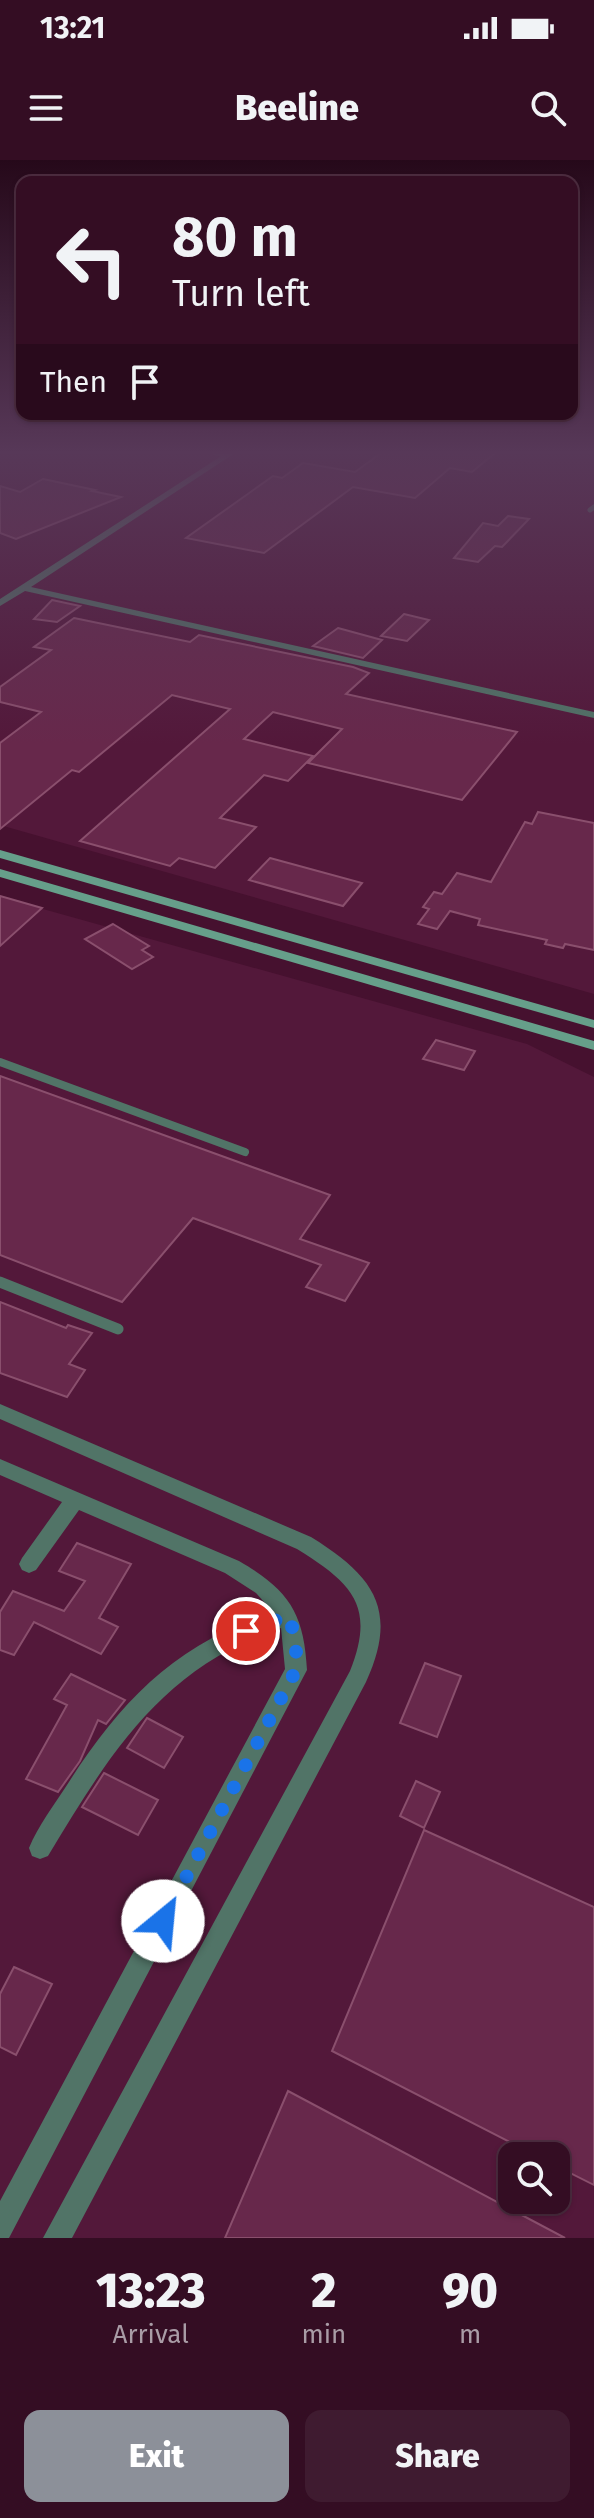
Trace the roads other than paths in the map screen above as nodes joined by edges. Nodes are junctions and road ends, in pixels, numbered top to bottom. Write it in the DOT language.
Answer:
graph roads {
  1 [pos="81,550"];
  2 [pos="23,588"];
  3 [pos="0,603"];
  4 [pos="594,715"];
  5 [pos="0,854"];
  6 [pos="0,873"];
  7 [pos="594,1024"];
  8 [pos="594,1046"];
  9 [pos="0,1062"];
  10 [pos="245,1152"];
  11 [pos="0,1282"];
  12 [pos="118,1329"];
  13 [pos="0,1411"];
  14 [pos="0,1467"];
  15 [pos="75,1500"];
  16 [pos="29,1564"];
  17 [pos="288,1616"];
  18 [pos="40,1848"];
  19 [pos="0,2228"];
  20 [pos="57,2238"];
  1 -- 2 [label="street"];
  2 -- 3 [label="street"];
  2 -- 4 [label="street"];
  5 -- 7 [label="street"];
  6 -- 8 [label="street"];
  9 -- 10 [label="lane"];
  11 -- 12 [label="lane"];
  13 -- 20 [label="street"];
  14 -- 15 [label="street"];
  15 -- 16 [label="street"];
  15 -- 17 [label="street"];
  17 -- 18 [label="street"];
  17 -- 19 [label="street"];
}
